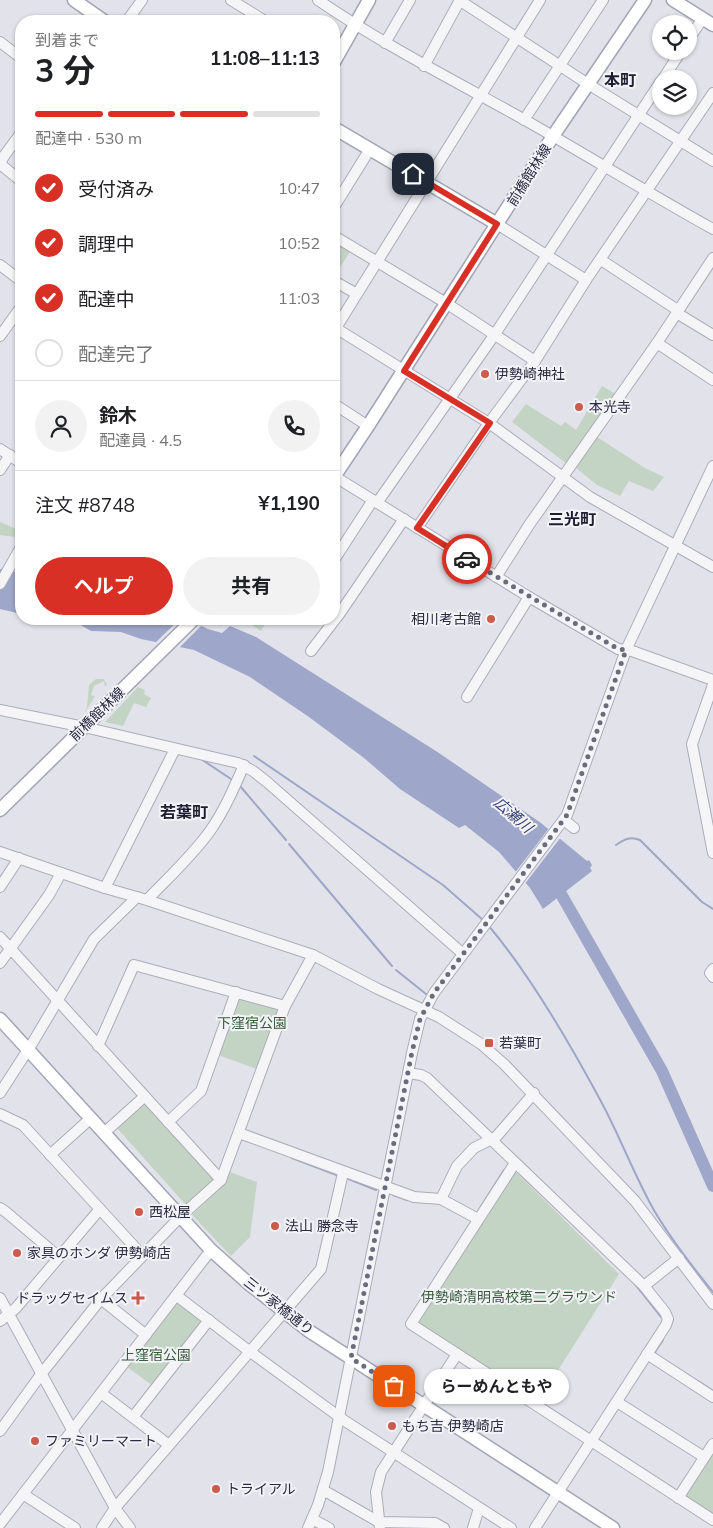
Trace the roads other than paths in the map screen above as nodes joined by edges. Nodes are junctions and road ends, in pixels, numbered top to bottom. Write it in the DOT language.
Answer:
graph roads {
  1 [pos="74,0"];
  2 [pos="142,0"];
  3 [pos="231,0"];
  4 [pos="318,0"];
  5 [pos="369,0"];
  6 [pos="410,0"];
  7 [pos="460,0"];
  8 [pos="540,0"];
  9 [pos="603,0"];
  10 [pos="645,0"];
  11 [pos="673,0"];
  12 [pos="95,15"];
  13 [pos="131,15"];
  14 [pos="255,15"];
  15 [pos="708,22"];
  16 [pos="355,25"];
  17 [pos="697,32"];
  18 [pos="516,37"];
  19 [pos="0,42"];
  20 [pos="385,43"];
  21 [pos="340,51"];
  22 [pos="15,53"];
  23 [pos="424,66"];
  24 [pos="560,66"];
  25 [pos="588,84"];
  26 [pos="713,93"];
  27 [pos="652,95"];
  28 [pos="480,96"];
  29 [pos="639,114"];
  30 [pos="524,120"];
  31 [pos="340,132"];
  32 [pos="553,136"];
  33 [pos="680,140"];
  34 [pos="15,141"];
  35 [pos="370,149"];
  36 [pos="713,162"];
  37 [pos="0,164"];
  38 [pos="605,167"];
  39 [pos="15,176"];
  40 [pos="427,182"];
  41 [pos="340,188"];
  42 [pos="647,192"];
  43 [pos="497,224"];
  44 [pos="713,229"];
  45 [pos="340,240"];
  46 [pos="546,254"];
  47 [pos="713,258"];
  48 [pos="601,260"];
  49 [pos="377,262"];
  50 [pos="0,265"];
  51 [pos="15,276"];
  52 [pos="586,280"];
  53 [pos="340,285"];
  54 [pos="356,294"];
  55 [pos="446,303"];
  56 [pos="678,312"];
  57 [pos="15,315"];
  58 [pos="340,319"];
  59 [pos="340,333"];
  60 [pos="495,334"];
  61 [pos="713,335"];
  62 [pos="0,336"];
  63 [pos="657,343"];
  64 [pos="535,361"];
  65 [pos="404,371"];
  66 [pos="713,380"];
  67 [pos="449,399"];
  68 [pos="340,408"];
  69 [pos="490,423"];
  70 [pos="368,426"];
  71 [pos="0,449"];
  72 [pos="10,455"];
  73 [pos="15,459"];
  74 [pos="713,466"];
  75 [pos="340,467"];
  76 [pos="0,470"];
  77 [pos="562,477"];
  78 [pos="340,480"];
  79 [pos="375,502"];
  80 [pos="404,519"];
  81 [pos="417,528"];
  82 [pos="675,546"];
  83 [pos="340,552"];
  84 [pos="15,558"];
  85 [pos="713,567"];
  86 [pos="496,577"];
  87 [pos="0,584"];
  88 [pos="529,597"];
  89 [pos="340,607"];
  90 [pos="188,625"];
  91 [pos="328,625"];
  92 [pos="626,650"];
  93 [pos="311,651"];
  94 [pos="713,680"];
  95 [pos="713,685"];
  96 [pos="467,697"];
  97 [pos="0,710"];
  98 [pos="84,727"];
  99 [pos="175,749"];
  100 [pos="244,765"];
  101 [pos="0,810"];
  102 [pos="562,822"];
  103 [pos="574,828"];
  104 [pos="712,838"];
  105 [pos="0,852"];
  106 [pos="713,853"];
  107 [pos="19,858"];
  108 [pos="61,873"];
  109 [pos="0,887"];
  110 [pos="105,888"];
  111 [pos="142,898"];
  112 [pos="0,937"];
  113 [pos="10,949"];
  114 [pos="462,953"];
  115 [pos="313,955"];
  116 [pos="0,963"];
  117 [pos="713,969"];
  118 [pos="713,977"];
  119 [pos="236,992"];
  120 [pos="57,1000"];
  121 [pos="285,1006"];
  122 [pos="425,1009"];
  123 [pos="0,1019"];
  124 [pos="98,1046"];
  125 [pos="28,1050"];
  126 [pos="408,1073"];
  127 [pos="0,1093"];
  128 [pos="534,1093"];
  129 [pos="144,1097"];
  130 [pos="0,1114"];
  131 [pos="90,1119"];
  132 [pos="168,1122"];
  133 [pos="104,1133"];
  134 [pos="239,1134"];
  135 [pos="491,1140"];
  136 [pos="50,1155"];
  137 [pos="515,1163"];
  138 [pos="344,1172"];
  139 [pos="221,1180"];
  140 [pos="385,1187"];
  141 [pos="441,1199"];
  142 [pos="0,1208"];
  143 [pos="100,1210"];
  144 [pos="181,1216"];
  145 [pos="478,1219"];
  146 [pos="211,1250"];
  147 [pos="142,1255"];
  148 [pos="59,1257"];
  149 [pos="679,1258"];
  150 [pos="644,1286"];
  151 [pos="177,1296"];
  152 [pos="0,1298"];
  153 [pos="101,1299"];
  154 [pos="713,1304"];
  155 [pos="283,1312"];
  156 [pos="9,1314"];
  157 [pos="210,1320"];
  158 [pos="0,1321"];
  159 [pos="146,1335"];
  160 [pos="249,1351"];
  161 [pos="456,1354"];
  162 [pos="647,1354"];
  163 [pos="351,1358"];
  164 [pos="42,1373"];
  165 [pos="101,1393"];
  166 [pos="713,1397"];
  167 [pos="617,1402"];
  168 [pos="423,1405"];
  169 [pos="133,1417"];
  170 [pos="340,1417"];
  171 [pos="73,1429"];
  172 [pos="0,1430"];
  173 [pos="591,1441"];
  174 [pos="713,1444"];
  175 [pos="169,1445"];
  176 [pos="393,1452"];
  177 [pos="704,1457"];
  178 [pos="323,1490"];
  179 [pos="558,1493"];
  180 [pos="23,1494"];
  181 [pos="678,1498"];
  182 [pos="115,1508"];
  183 [pos="479,1508"];
  184 [pos="713,1520"];
  185 [pos="310,1523"];
  186 [pos="0,1524"];
  187 [pos="379,1525"];
  188 [pos="438,1526"];
  189 [pos="75,1528"];
  190 [pos="102,1528"];
  191 [pos="130,1528"];
  192 [pos="329,1528"];
  193 [pos="473,1528"];
  194 [pos="511,1528"];
  195 [pos="535,1528"];
  196 [pos="613,1528"];
  1 -- 12 [label="main road"];
  2 -- 13 [label="street"];
  3 -- 14 [label="street"];
  4 -- 16 [label="street"];
  5 -- 16 [label="main road"];
  6 -- 20 [label="street"];
  7 -- 18 [label="street"];
  7 -- 23 [label="street"];
  8 -- 18 [label="street"];
  9 -- 24 [label="street"];
  10 -- 25 [label="main road, 前橋館林線"];
  11 -- 15 [label="main road"];
  15 -- 17 [label="street"];
  16 -- 20 [label="street"];
  16 -- 21 [label="main road"];
  18 -- 24 [label="street"];
  18 -- 28 [label="street"];
  19 -- 22 [label="street"];
  20 -- 23 [label="street"];
  23 -- 28 [label="street"];
  24 -- 25 [label="street"];
  24 -- 30 [label="street"];
  25 -- 29 [label="street"];
  25 -- 32 [label="main road, 前橋館林線"];
  26 -- 33 [label="street"];
  27 -- 29 [label="street"];
  28 -- 30 [label="street"];
  28 -- 40 [label="street"];
  29 -- 33 [label="street"];
  29 -- 38 [label="street"];
  30 -- 32 [label="street"];
  31 -- 35 [label="main road"];
  32 -- 38 [label="street"];
  32 -- 43 [label="main road, 前橋館林線"];
  33 -- 36 [label="street"];
  33 -- 42 [label="street"];
  34 -- 37 [label="street"];
  35 -- 40 [label="main road"];
  35 -- 41 [label="street"];
  37 -- 39 [label="street"];
  38 -- 42 [label="street"];
  38 -- 46 [label="street"];
  40 -- 43 [label="main road"];
  40 -- 49 [label="street"];
  42 -- 44 [label="street"];
  42 -- 48 [label="street"];
  43 -- 46 [label="street"];
  43 -- 55 [label="main road, 前橋館林線"];
  45 -- 49 [label="street"];
  46 -- 52 [label="street"];
  46 -- 60 [label="street"];
  47 -- 56 [label="street"];
  48 -- 52 [label="street"];
  48 -- 56 [label="street"];
  49 -- 54 [label="street"];
  49 -- 55 [label="street"];
  50 -- 51 [label="street"];
  52 -- 64 [label="street"];
  53 -- 54 [label="street"];
  54 -- 58 [label="street"];
  55 -- 60 [label="street"];
  55 -- 65 [label="main road, 前橋館林線"];
  56 -- 61 [label="street"];
  56 -- 63 [label="street"];
  57 -- 62 [label="street"];
  59 -- 65 [label="street"];
  60 -- 64 [label="street"];
  60 -- 67 [label="street"];
  63 -- 66 [label="street"];
  63 -- 77 [label="street"];
  64 -- 69 [label="street"];
  65 -- 67 [label="street"];
  65 -- 70 [label="main road, 前橋館林線"];
  67 -- 69 [label="street"];
  67 -- 79 [label="street"];
  68 -- 70 [label="street"];
  69 -- 77 [label="street"];
  69 -- 81 [label="street"];
  70 -- 75 [label="main road, 前橋館林線"];
  71 -- 72 [label="street"];
  72 -- 73 [label="street"];
  72 -- 76 [label="street"];
  74 -- 82 [label="street"];
  77 -- 82 [label="street"];
  77 -- 86 [label="street"];
  78 -- 79 [label="street"];
  79 -- 80 [label="street"];
  79 -- 83 [label="street"];
  80 -- 81 [label="street"];
  80 -- 89 [label="street"];
  81 -- 86 [label="street"];
  82 -- 85 [label="street"];
  82 -- 92 [label="street"];
  84 -- 87 [label="street"];
  86 -- 88 [label="street"];
  88 -- 92 [label="street"];
  88 -- 96 [label="street"];
  90 -- 98 [label="main road, 前橋館林線"];
  91 -- 93 [label="street"];
  92 -- 94 [label="street"];
  92 -- 102 [label="street"];
  95 -- 104 [label="street"];
  97 -- 98 [label="street"];
  98 -- 99 [label="street"];
  98 -- 101 [label="main road, 前橋館林線"];
  99 -- 100 [label="street"];
  99 -- 110 [label="street"];
  100 -- 111 [label="street"];
  100 -- 114 [label="street"];
  102 -- 103 [label="street"];
  102 -- 114 [label="street"];
  104 -- 106 [label="street"];
  105 -- 107 [label="street"];
  107 -- 108 [label="street"];
  107 -- 109 [label="street"];
  108 -- 110 [label="street"];
  108 -- 113 [label="street"];
  110 -- 111 [label="street"];
  111 -- 115 [label="street"];
  111 -- 120 [label="street"];
  112 -- 113 [label="street"];
  113 -- 116 [label="street"];
  113 -- 120 [label="street"];
  114 -- 122 [label="street"];
  115 -- 121 [label="street"];
  115 -- 122 [label="street"];
  117 -- 118 [label="street"];
  119 -- 121 [label="street"];
  119 -- 124 [label="street"];
  119 -- 132 [label="street"];
  120 -- 124 [label="street"];
  120 -- 125 [label="street"];
  121 -- 134 [label="street"];
  122 -- 126 [label="street"];
  122 -- 128 [label="street"];
  123 -- 125 [label="main road, 三ツ家橋通り"];
  124 -- 129 [label="street"];
  125 -- 127 [label="street"];
  125 -- 131 [label="main road, 三ツ家橋通り"];
  126 -- 135 [label="street"];
  126 -- 140 [label="street"];
  128 -- 135 [label="street"];
  128 -- 149 [label="street"];
  129 -- 132 [label="street"];
  129 -- 133 [label="street"];
  130 -- 136 [label="street"];
  131 -- 133 [label="main road, 三ツ家橋通り"];
  131 -- 136 [label="street"];
  132 -- 139 [label="street"];
  133 -- 144 [label="main road, 三ツ家橋通り"];
  134 -- 138 [label="street"];
  134 -- 139 [label="street"];
  135 -- 137 [label="street"];
  135 -- 141 [label="street"];
  136 -- 143 [label="street"];
  137 -- 145 [label="street"];
  137 -- 150 [label="street"];
  138 -- 140 [label="street"];
  138 -- 155 [label="street"];
  139 -- 144 [label="street"];
  140 -- 141 [label="street"];
  140 -- 163 [label="street"];
  141 -- 145 [label="street"];
  142 -- 148 [label="street"];
  143 -- 147 [label="street"];
  143 -- 148 [label="street"];
  144 -- 146 [label="main road, 三ツ家橋通り"];
  144 -- 147 [label="street"];
  145 -- 161 [label="street"];
  146 -- 151 [label="street"];
  146 -- 155 [label="main road, 三ツ家橋通り"];
  147 -- 153 [label="street"];
  148 -- 156 [label="street"];
  149 -- 150 [label="street"];
  149 -- 154 [label="street"];
  150 -- 162 [label="street"];
  151 -- 157 [label="street"];
  151 -- 159 [label="street"];
  152 -- 156 [label="street"];
  153 -- 159 [label="street"];
  153 -- 164 [label="street"];
  155 -- 160 [label="street"];
  155 -- 163 [label="main road, 三ツ家橋通り"];
  156 -- 158 [label="street"];
  156 -- 164 [label="street"];
  157 -- 160 [label="street"];
  157 -- 169 [label="street"];
  159 -- 165 [label="street"];
  160 -- 170 [label="street"];
  160 -- 175 [label="street"];
  161 -- 168 [label="street"];
  161 -- 173 [label="street"];
  162 -- 166 [label="street"];
  162 -- 167 [label="street"];
  163 -- 168 [label="main road, 三ツ家橋通り"];
  163 -- 170 [label="street"];
  164 -- 171 [label="street"];
  164 -- 172 [label="street"];
  165 -- 169 [label="street"];
  165 -- 171 [label="street"];
  167 -- 173 [label="street"];
  167 -- 177 [label="street"];
  168 -- 176 [label="street"];
  168 -- 179 [label="main road, 三ツ家橋通り"];
  169 -- 175 [label="street"];
  170 -- 176 [label="street"];
  170 -- 178 [label="street"];
  171 -- 180 [label="street"];
  171 -- 182 [label="street"];
  173 -- 179 [label="street"];
  173 -- 181 [label="street"];
  174 -- 177 [label="street"];
  175 -- 182 [label="street"];
  176 -- 183 [label="street"];
  176 -- 187 [label="street"];
  177 -- 181 [label="street"];
  178 -- 185 [label="street"];
  178 -- 187 [label="street"];
  179 -- 195 [label="street"];
  179 -- 196 [label="main road, 三ツ家橋通り"];
  180 -- 186 [label="street"];
  180 -- 189 [label="street"];
  181 -- 184 [label="street"];
  182 -- 190 [label="street"];
  182 -- 191 [label="street"];
  183 -- 193 [label="street"];
  183 -- 194 [label="street"];
  185 -- 192 [label="street"];
  187 -- 188 [label="street"];
}
